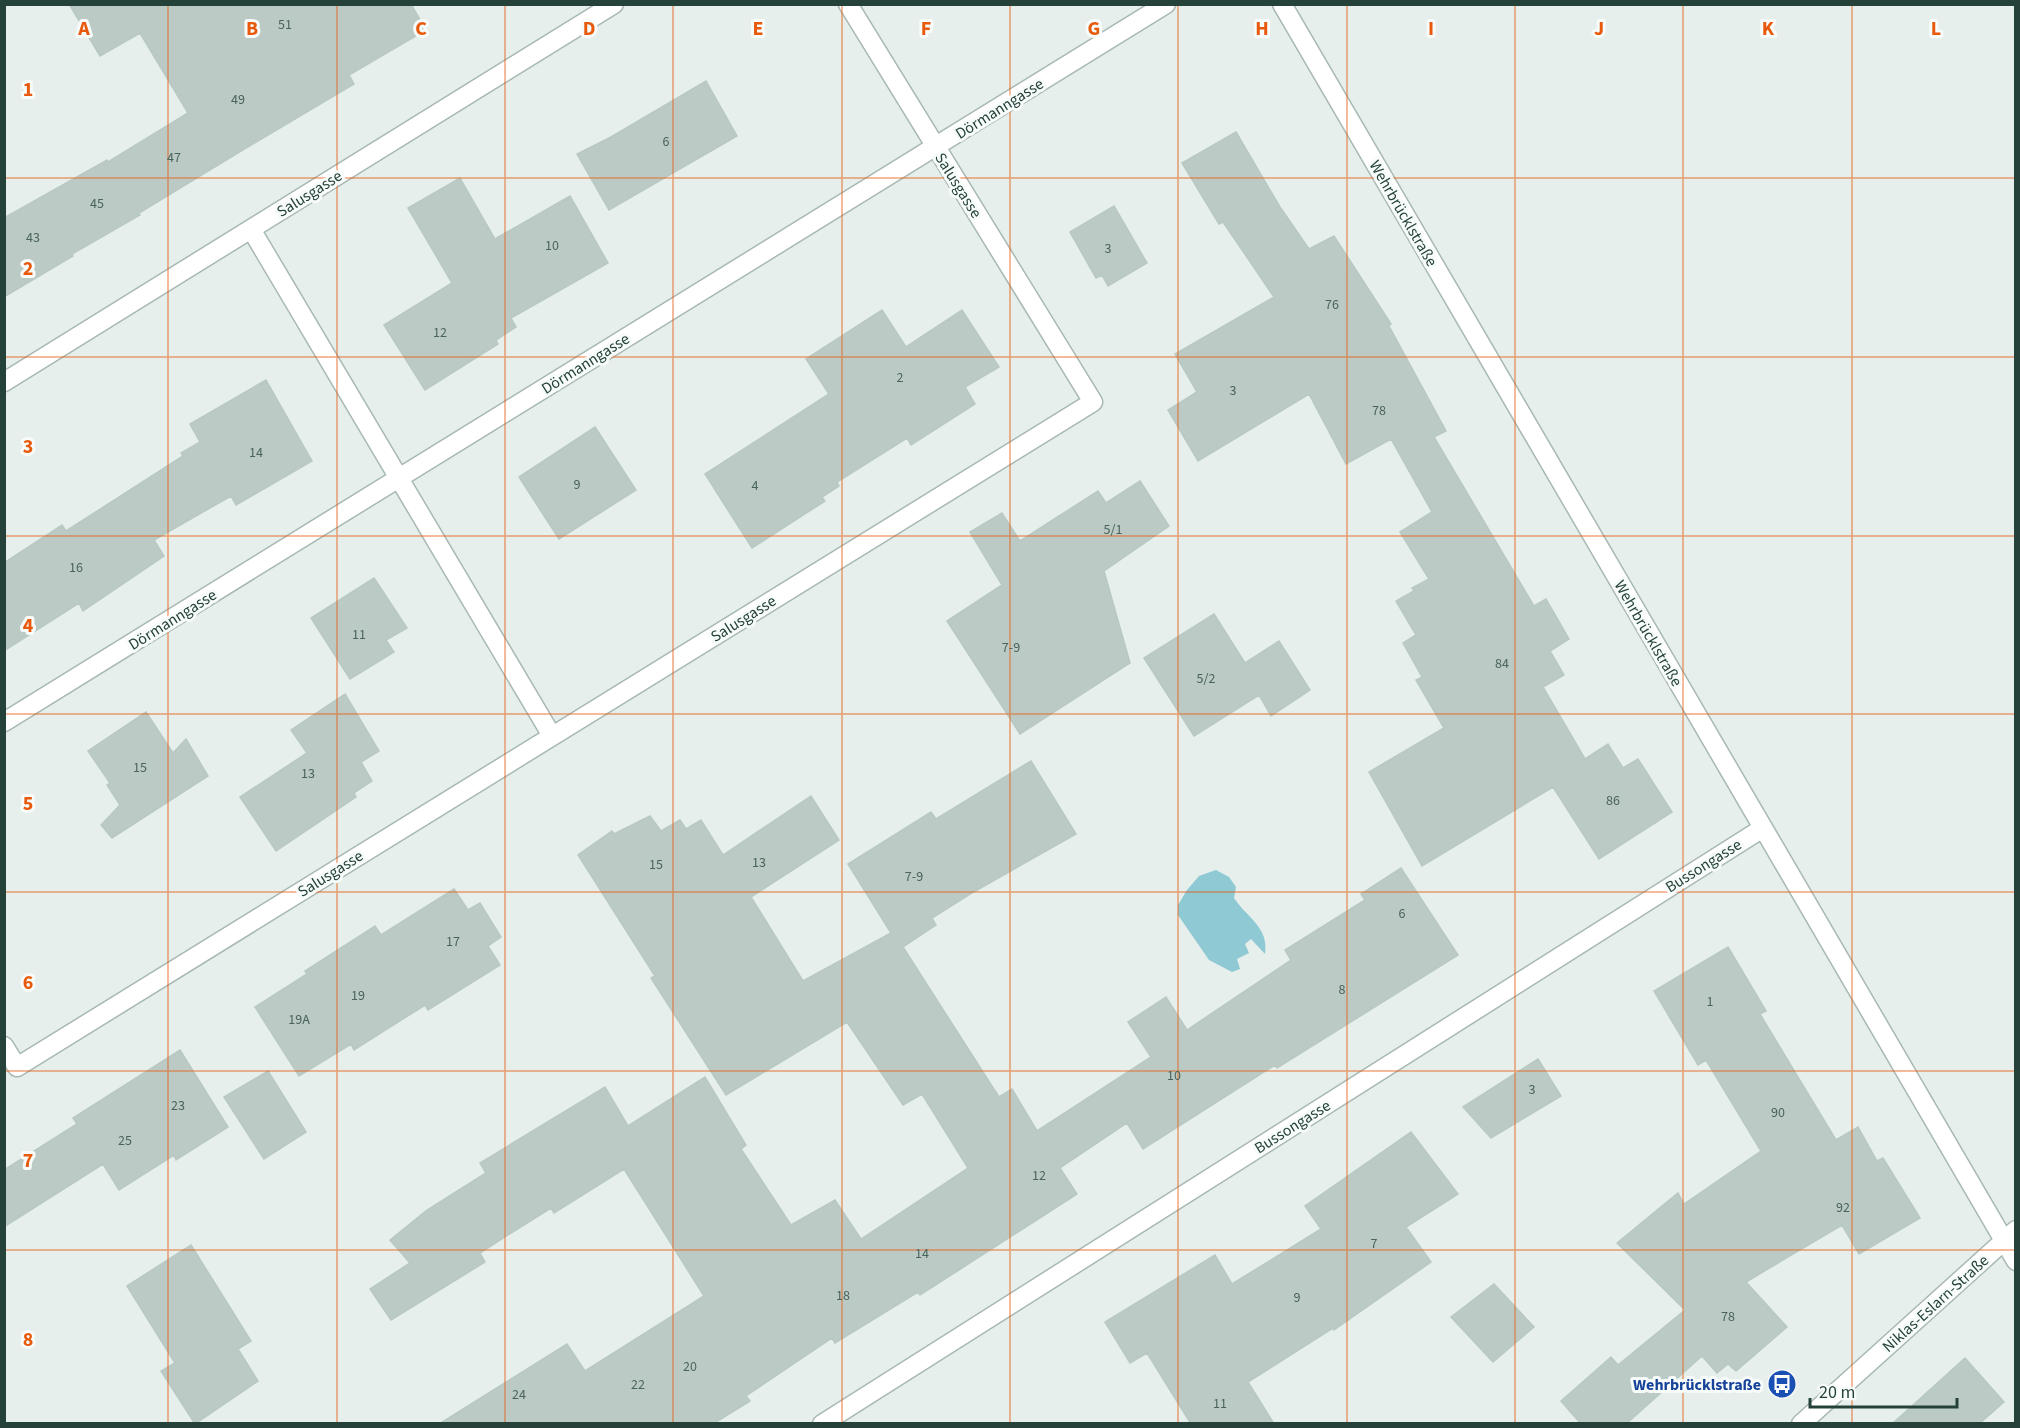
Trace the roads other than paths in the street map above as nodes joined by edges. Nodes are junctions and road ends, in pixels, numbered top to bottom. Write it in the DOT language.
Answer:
graph roads {
  1 [pos="614,4"];
  2 [pos="848,4"];
  3 [pos="1166,4"];
  4 [pos="1282,4"];
  5 [pos="936,147"];
  6 [pos="251,229"];
  7 [pos="4,381"];
  8 [pos="399,478"];
  9 [pos="4,722"];
  10 [pos="552,736"];
  11 [pos="1763,828"];
  12 [pos="4,1046"];
  13 [pos="2010,1235"];
  14 [pos="2016,1261"];
  15 [pos="822,1424"];
  16 [pos="1801,1424"];
  1 -- 6 [label="street, Salusgasse"];
  2 -- 5 [label="street, Salusgasse"];
  3 -- 5 [label="street, Dörmanngasse"];
  4 -- 11 [label="street, Wehrbrücklstraße"];
  5 -- 8 [label="street, Dörmanngasse"];
  5 -- 10 [label="street, Salusgasse"];
  6 -- 7 [label="street, Salusgasse"];
  6 -- 8 [label="street"];
  8 -- 9 [label="street, Dörmanngasse"];
  8 -- 10 [label="street"];
  10 -- 12 [label="street, Salusgasse"];
  11 -- 13 [label="street, Wehrbrücklstraße"];
  11 -- 15 [label="street, Bussongasse"];
  13 -- 14 [label="street, Wehrbrücklstraße"];
  13 -- 16 [label="street, Niklas-Eslarn-Straße"];
}
